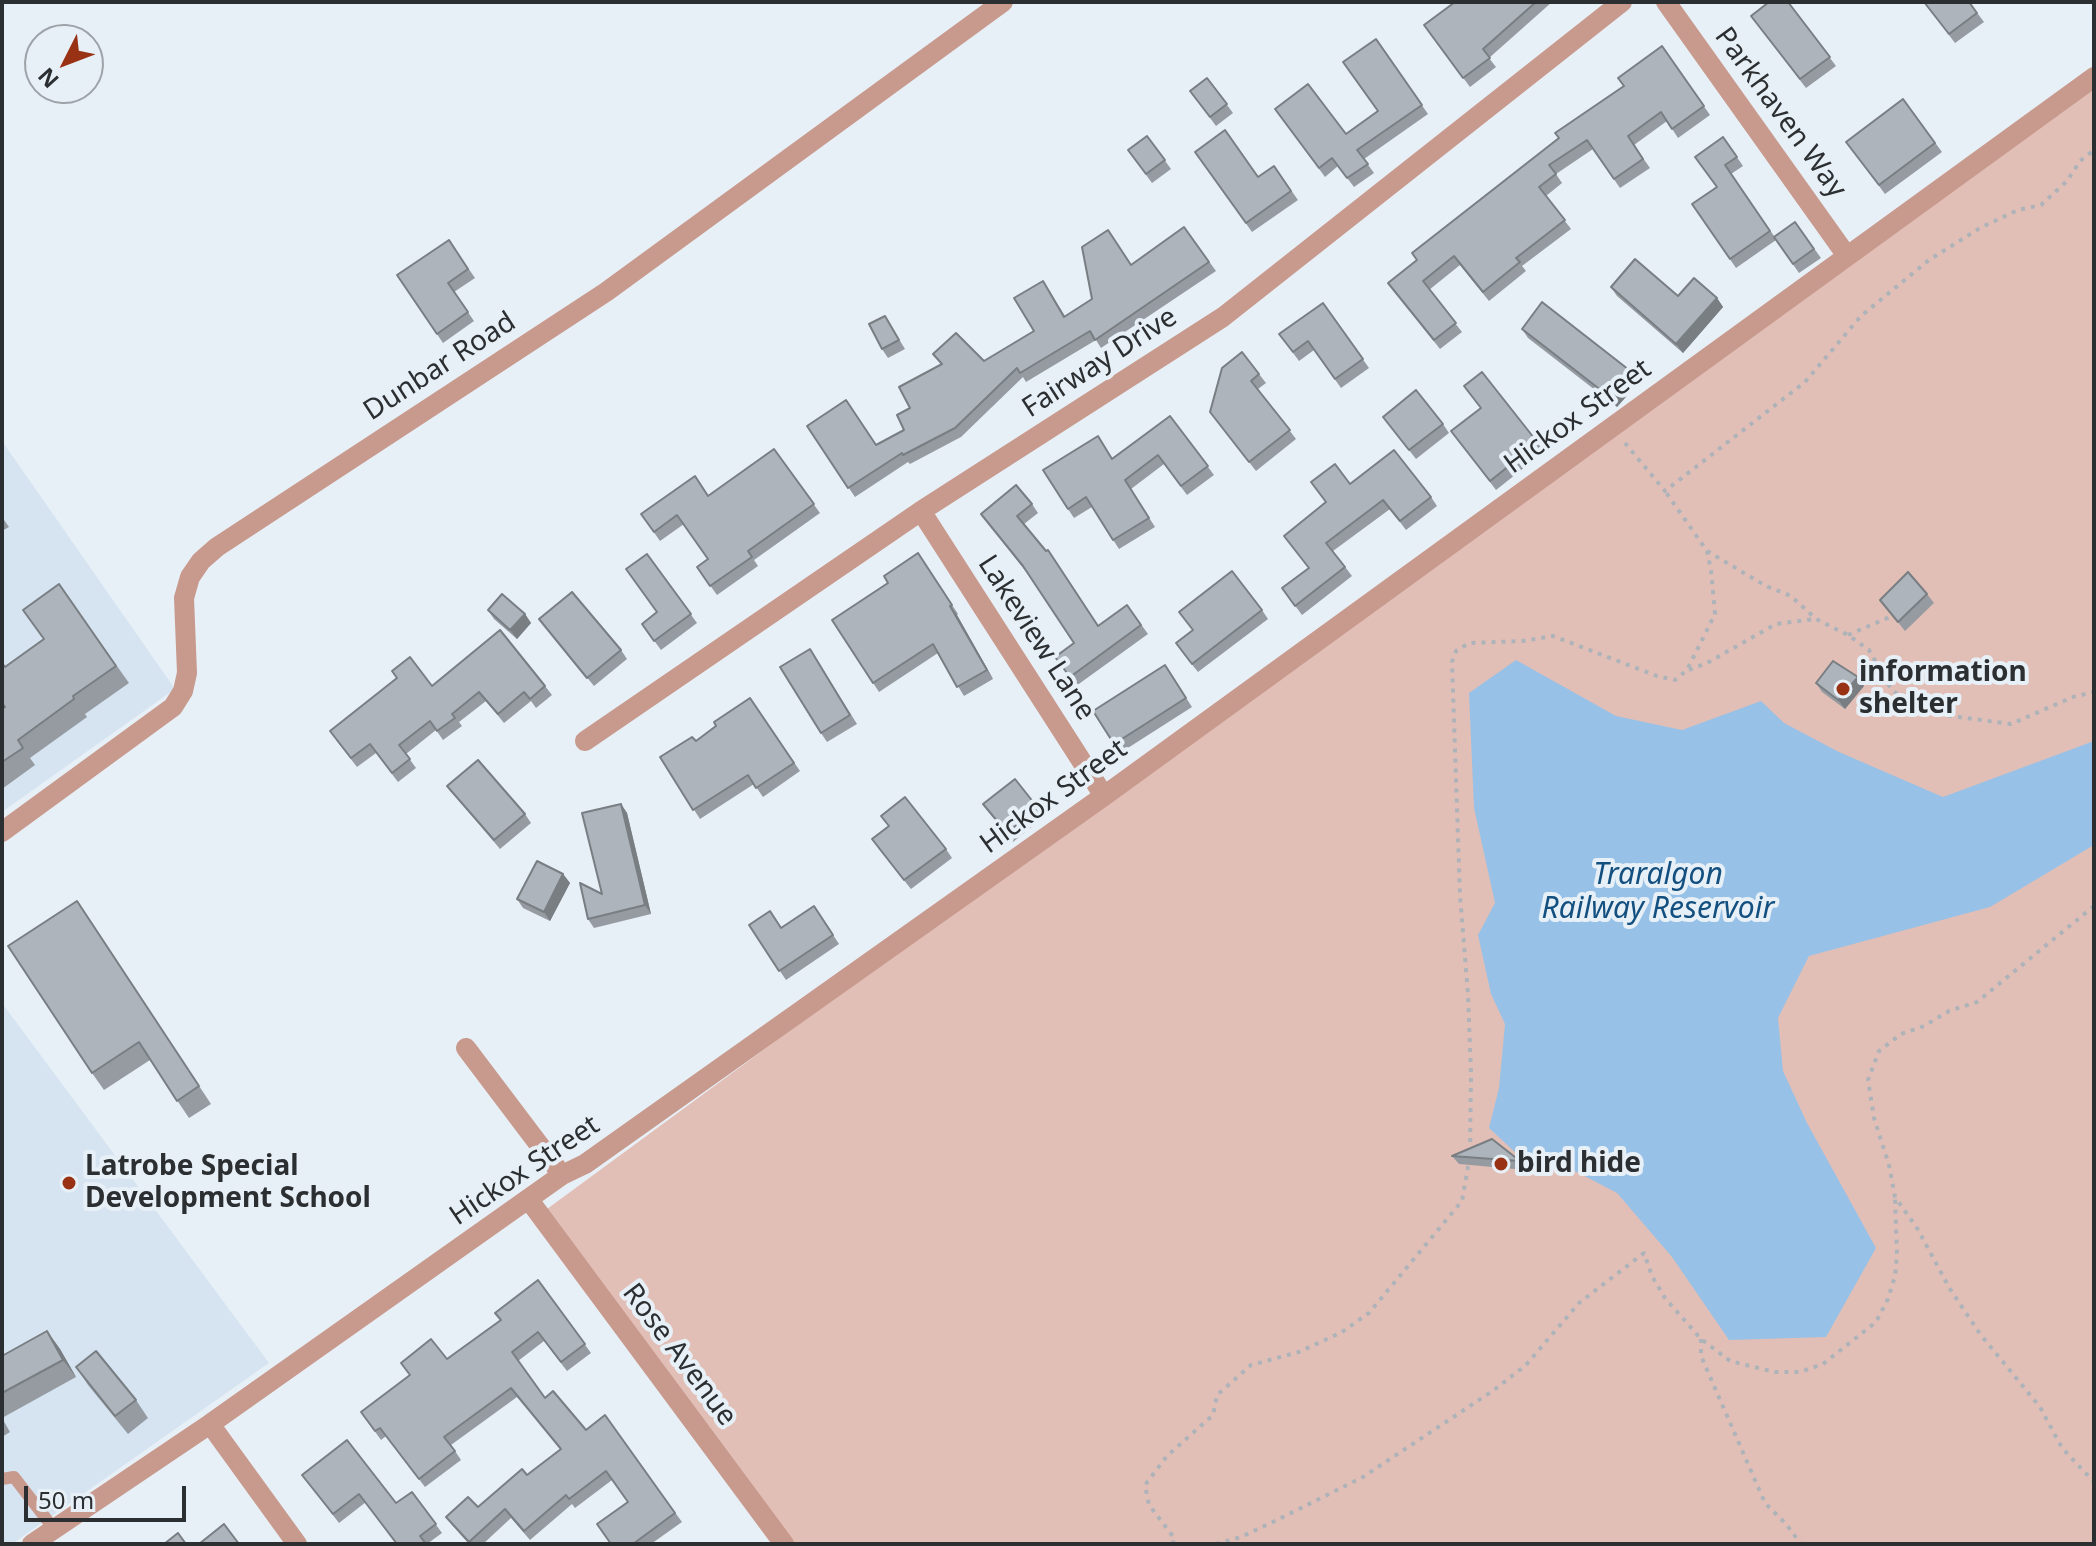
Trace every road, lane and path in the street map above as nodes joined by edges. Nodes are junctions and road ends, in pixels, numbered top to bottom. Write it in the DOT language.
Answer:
graph roads {
  1 [pos="1003,2"];
  2 [pos="1622,2"];
  3 [pos="1666,2"];
  4 [pos="2094,77"];
  5 [pos="2094,150"];
  6 [pos="1847,256"];
  7 [pos="1612,427"];
  8 [pos="1665,491"];
  9 [pos="921,511"];
  10 [pos="1707,551"];
  11 [pos="1892,616"];
  12 [pos="1816,619"];
  13 [pos="1848,635"];
  14 [pos="1687,670"];
  15 [pos="2094,692"];
  16 [pos="585,741"];
  17 [pos="1104,796"];
  18 [pos="2,832"];
  19 [pos="2094,906"];
  20 [pos="466,1048"];
  21 [pos="562,1175"];
  22 [pos="1895,1197"];
  23 [pos="529,1200"];
  24 [pos="1701,1339"];
  25 [pos="210,1424"];
  26 [pos="2,1479"];
  27 [pos="2094,1482"];
  28 [pos="54,1529"];
  29 [pos="1173,1542"];
  30 [pos="32,1544"];
  31 [pos="297,1544"];
  32 [pos="784,1544"];
  33 [pos="1182,1544"];
  34 [pos="1216,1544"];
  35 [pos="1801,1544"];
  1 -- 18 [label="street, Dunbar Road"];
  2 -- 9 [label="street, Fairway Drive"];
  3 -- 6 [label="street, Parkhaven Way"];
  4 -- 6 [label="street, Hickox Street"];
  5 -- 8 [label="path"];
  6 -- 7 [label="street, Hickox Street"];
  7 -- 8 [label="path"];
  7 -- 17 [label="street, Hickox Street"];
  8 -- 10 [label="path"];
  9 -- 16 [label="street, Fairway Drive"];
  9 -- 17 [label="street, Lakeview Lane"];
  10 -- 12 [label="path"];
  10 -- 14 [label="path"];
  11 -- 13 [label="path"];
  12 -- 13 [label="path"];
  12 -- 14 [label="path"];
  13 -- 15 [label="path"];
  14 -- 29 [label="path"];
  17 -- 21 [label="street, Hickox Street"];
  19 -- 22 [label="path"];
  20 -- 21 [label="street"];
  21 -- 23 [label="street, Hickox Street"];
  22 -- 24 [label="path"];
  22 -- 27 [label="path"];
  23 -- 25 [label="street, Hickox Street"];
  23 -- 32 [label="street, Rose Avenue"];
  24 -- 34 [label="path"];
  24 -- 35 [label="path"];
  25 -- 28 [label="street, Hickox Street"];
  25 -- 31 [label="street"];
  26 -- 28 [label="lane"];
  28 -- 30 [label="street, Hickox Street"];
  29 -- 33 [label="path"];
}
